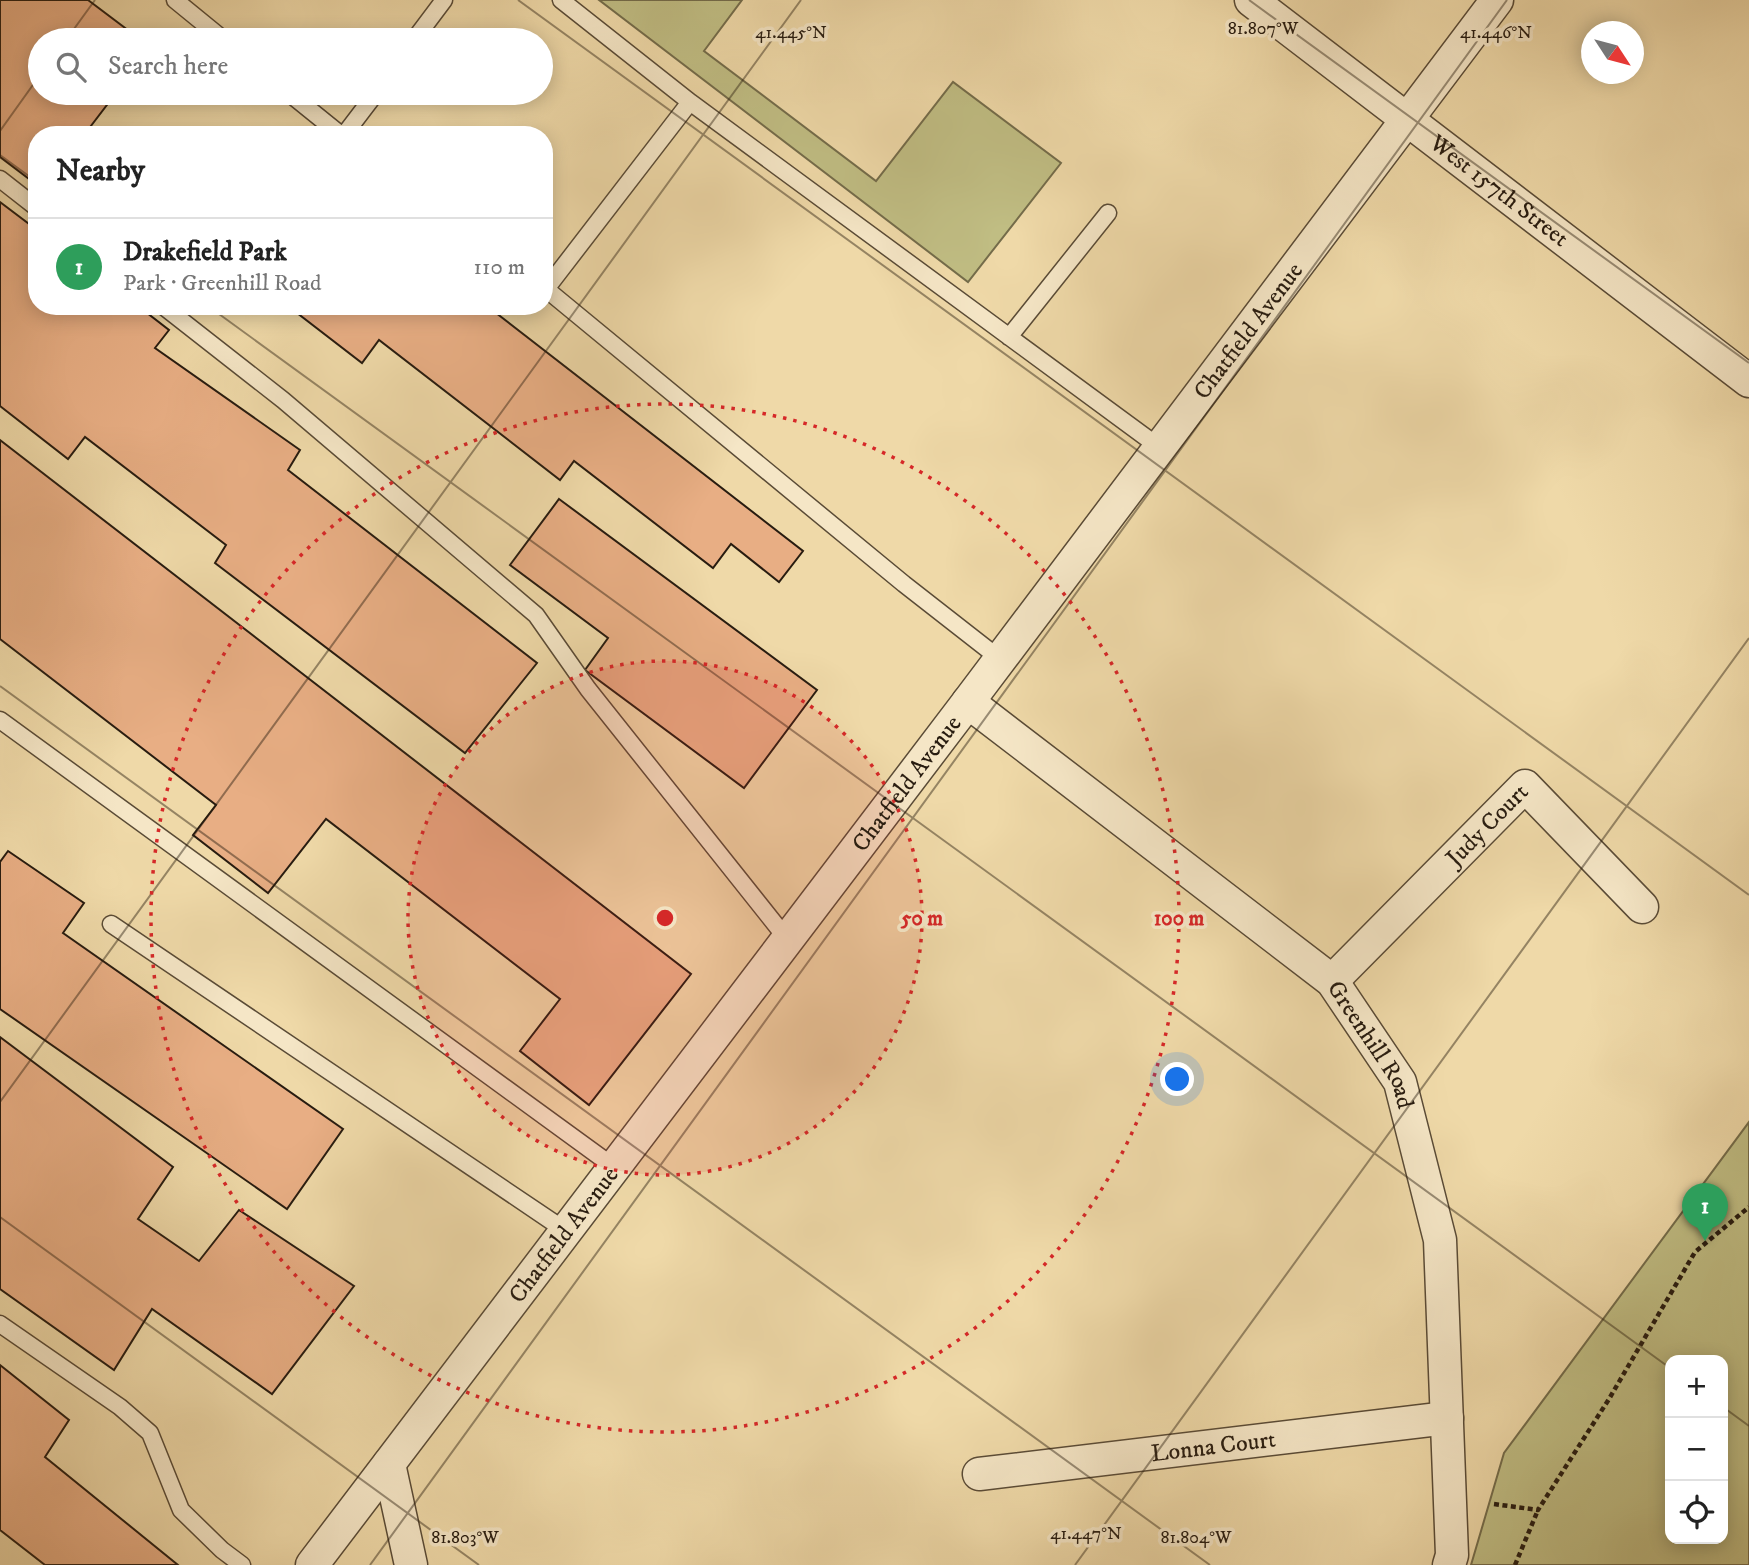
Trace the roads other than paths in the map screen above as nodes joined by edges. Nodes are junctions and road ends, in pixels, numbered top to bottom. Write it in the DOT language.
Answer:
graph roads {
  1 [pos="175,0"];
  2 [pos="444,0"];
  3 [pos="561,0"];
  4 [pos="1251,0"];
  5 [pos="1497,0"];
  6 [pos="209,28"];
  7 [pos="423,28"];
  8 [pos="690,102"];
  9 [pos="304,105"];
  10 [pos="367,105"];
  11 [pos="1406,119"];
  12 [pos="331,126"];
  13 [pos="350,126"];
  14 [pos="0,179"];
  15 [pos="28,201"];
  16 [pos="1108,213"];
  17 [pos="553,279"];
  18 [pos="553,296"];
  19 [pos="174,315"];
  20 [pos="1009,337"];
  21 [pos="1749,381"];
  22 [pos="1159,447"];
  23 [pos="1000,659"];
  24 [pos="968,702"];
  25 [pos="0,720"];
  26 [pos="1642,907"];
  27 [pos="111,924"];
  28 [pos="788,939"];
  29 [pos="1332,982"];
  30 [pos="614,1167"];
  31 [pos="566,1231"];
  32 [pos="0,1324"];
  33 [pos="1447,1418"];
  34 [pos="388,1464"];
  35 [pos="979,1474"];
  36 [pos="242,1565"];
  37 [pos="312,1565"];
  38 [pos="411,1565"];
  39 [pos="1449,1565"];
  1 -- 6 [label="lane"];
  2 -- 7 [label="lane"];
  3 -- 8 [label="lane"];
  4 -- 11 [label="street, West 157th Street"];
  5 -- 11 [label="street, Chatfield Avenue"];
  8 -- 17 [label="lane"];
  8 -- 20 [label="lane"];
  9 -- 12 [label="lane"];
  10 -- 13 [label="lane"];
  11 -- 21 [label="street, West 157th Street"];
  11 -- 22 [label="street, Chatfield Avenue"];
  14 -- 15 [label="lane"];
  16 -- 20 [label="lane"];
  18 -- 23 [label="lane"];
  19 -- 28 [label="lane"];
  20 -- 22 [label="lane"];
  22 -- 23 [label="street, Chatfield Avenue"];
  23 -- 24 [label="street, Chatfield Avenue"];
  24 -- 28 [label="street, Chatfield Avenue"];
  24 -- 29 [label="street, Greenhill Road"];
  25 -- 30 [label="lane"];
  26 -- 29 [label="street, Judy Court"];
  27 -- 31 [label="lane"];
  28 -- 30 [label="street, Chatfield Avenue"];
  29 -- 33 [label="street, Greenhill Road"];
  30 -- 31 [label="street, Chatfield Avenue"];
  31 -- 34 [label="street, Chatfield Avenue"];
  32 -- 36 [label="lane"];
  33 -- 35 [label="street, Lonna Court"];
  33 -- 39 [label="street, Greenhill Road"];
  34 -- 37 [label="street, Chatfield Avenue"];
  34 -- 38 [label="street"];
}
